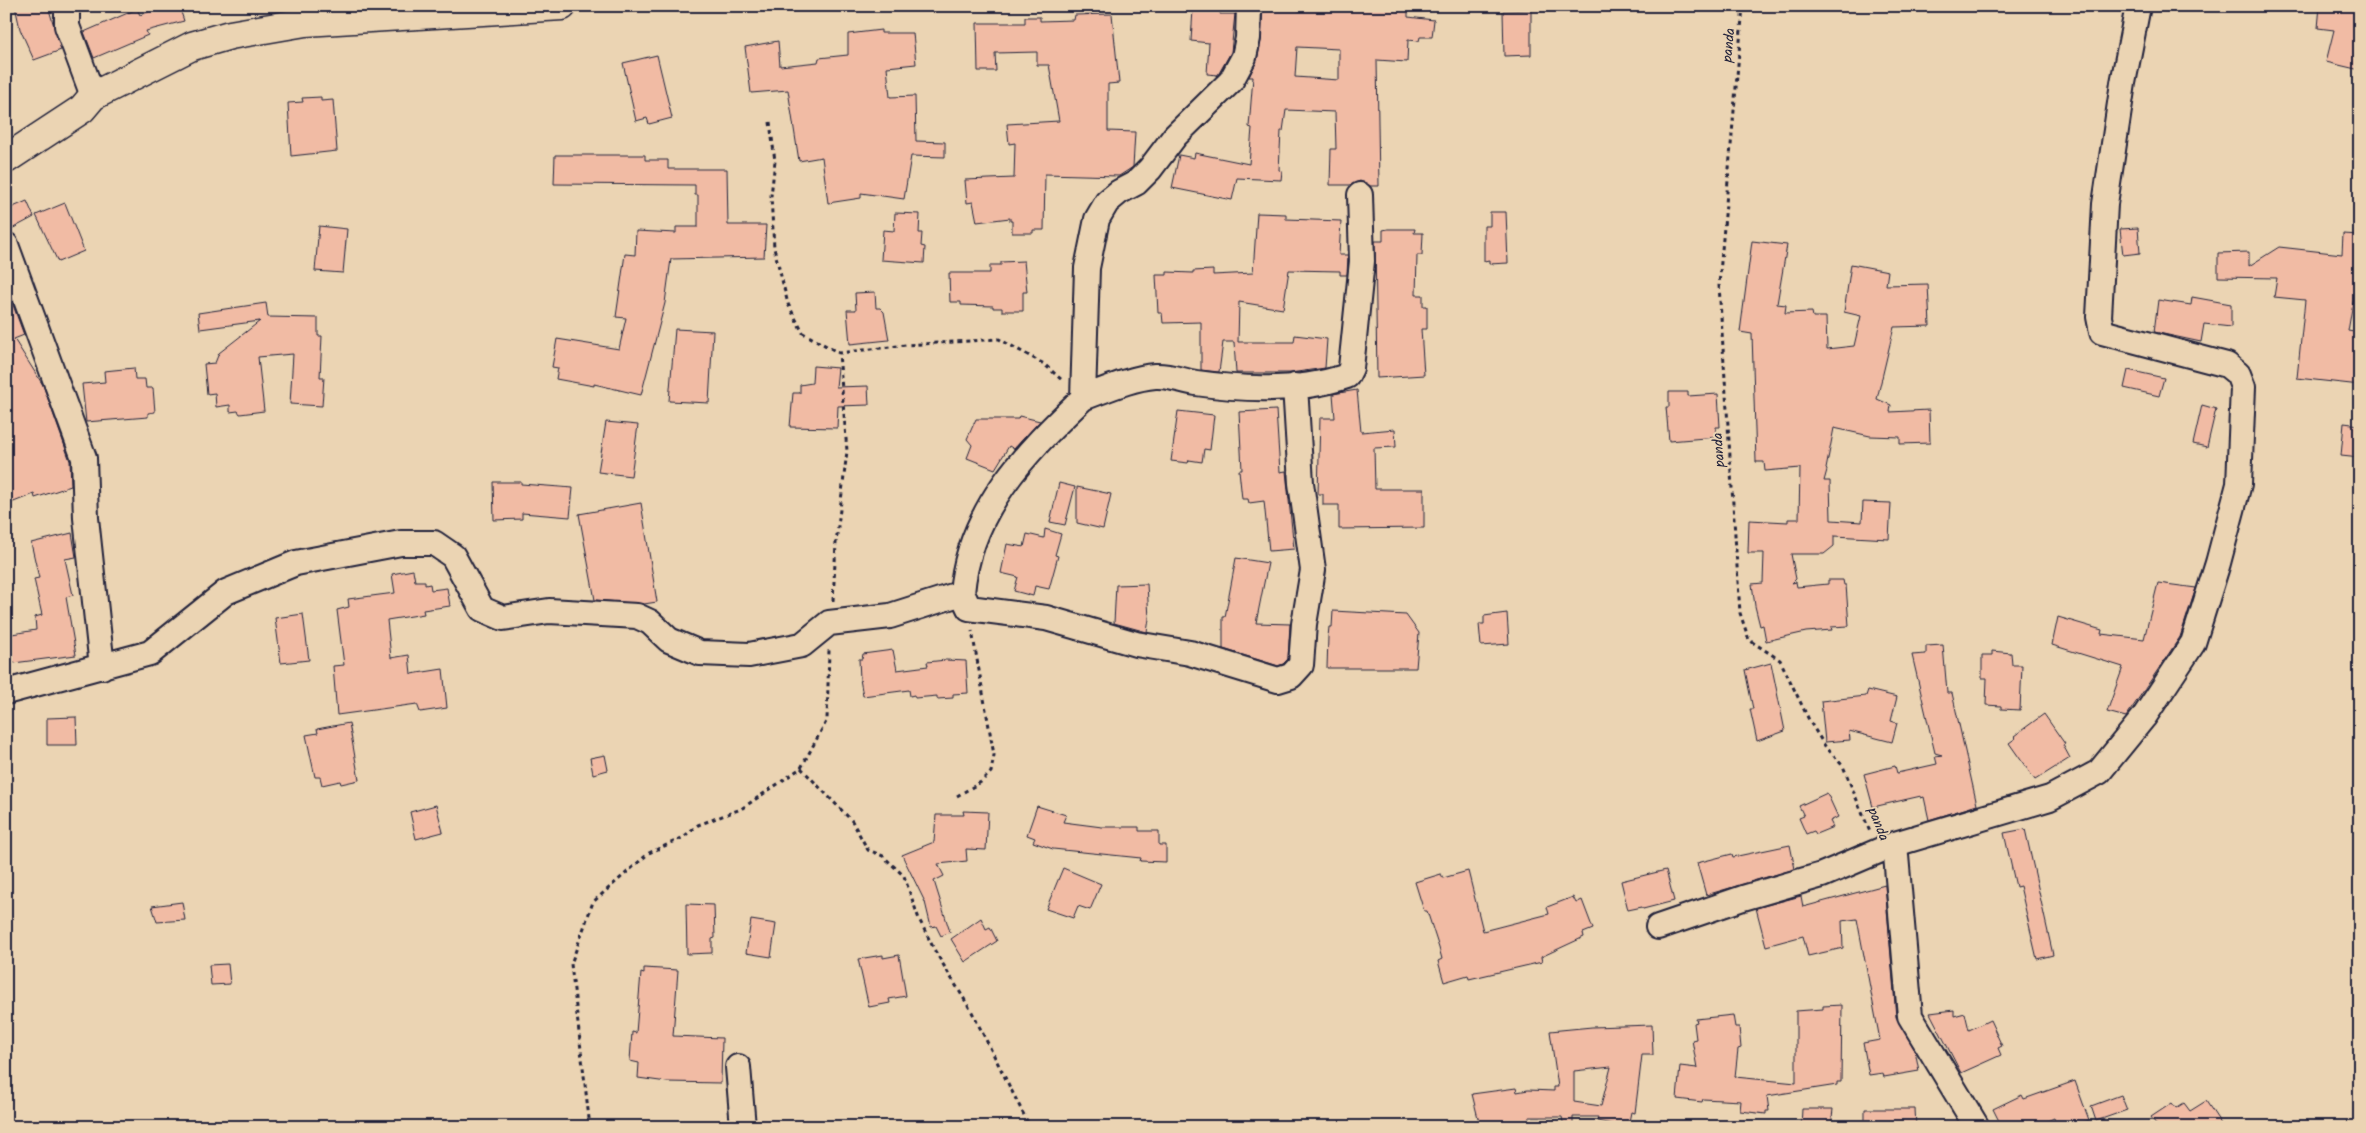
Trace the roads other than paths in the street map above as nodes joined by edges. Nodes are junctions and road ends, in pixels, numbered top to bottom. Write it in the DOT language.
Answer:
graph roads {
  1 [pos="67,6"];
  2 [pos="562,6"];
  3 [pos="1249,6"];
  4 [pos="2138,6"];
  5 [pos="93,96"];
  6 [pos="6,159"];
  7 [pos="1360,195"];
  8 [pos="6,245"];
  9 [pos="1295,386"];
  10 [pos="1083,398"];
  11 [pos="965,600"];
  12 [pos="102,667"];
  13 [pos="6,692"];
  14 [pos="1886,848"];
  15 [pos="1658,927"];
  16 [pos="738,1067"];
  17 [pos="743,1127"];
  18 [pos="1977,1127"];
  1 -- 5 [label="street"];
  2 -- 5 [label="main road"];
  3 -- 10 [label="street"];
  4 -- 14 [label="street"];
  5 -- 6 [label="main road"];
  7 -- 9 [label="street"];
  8 -- 12 [label="street"];
  9 -- 10 [label="street"];
  9 -- 11 [label="street"];
  10 -- 11 [label="street"];
  11 -- 12 [label="street"];
  12 -- 13 [label="street"];
  14 -- 15 [label="street"];
  14 -- 18 [label="street"];
  16 -- 17 [label="street"];
}
